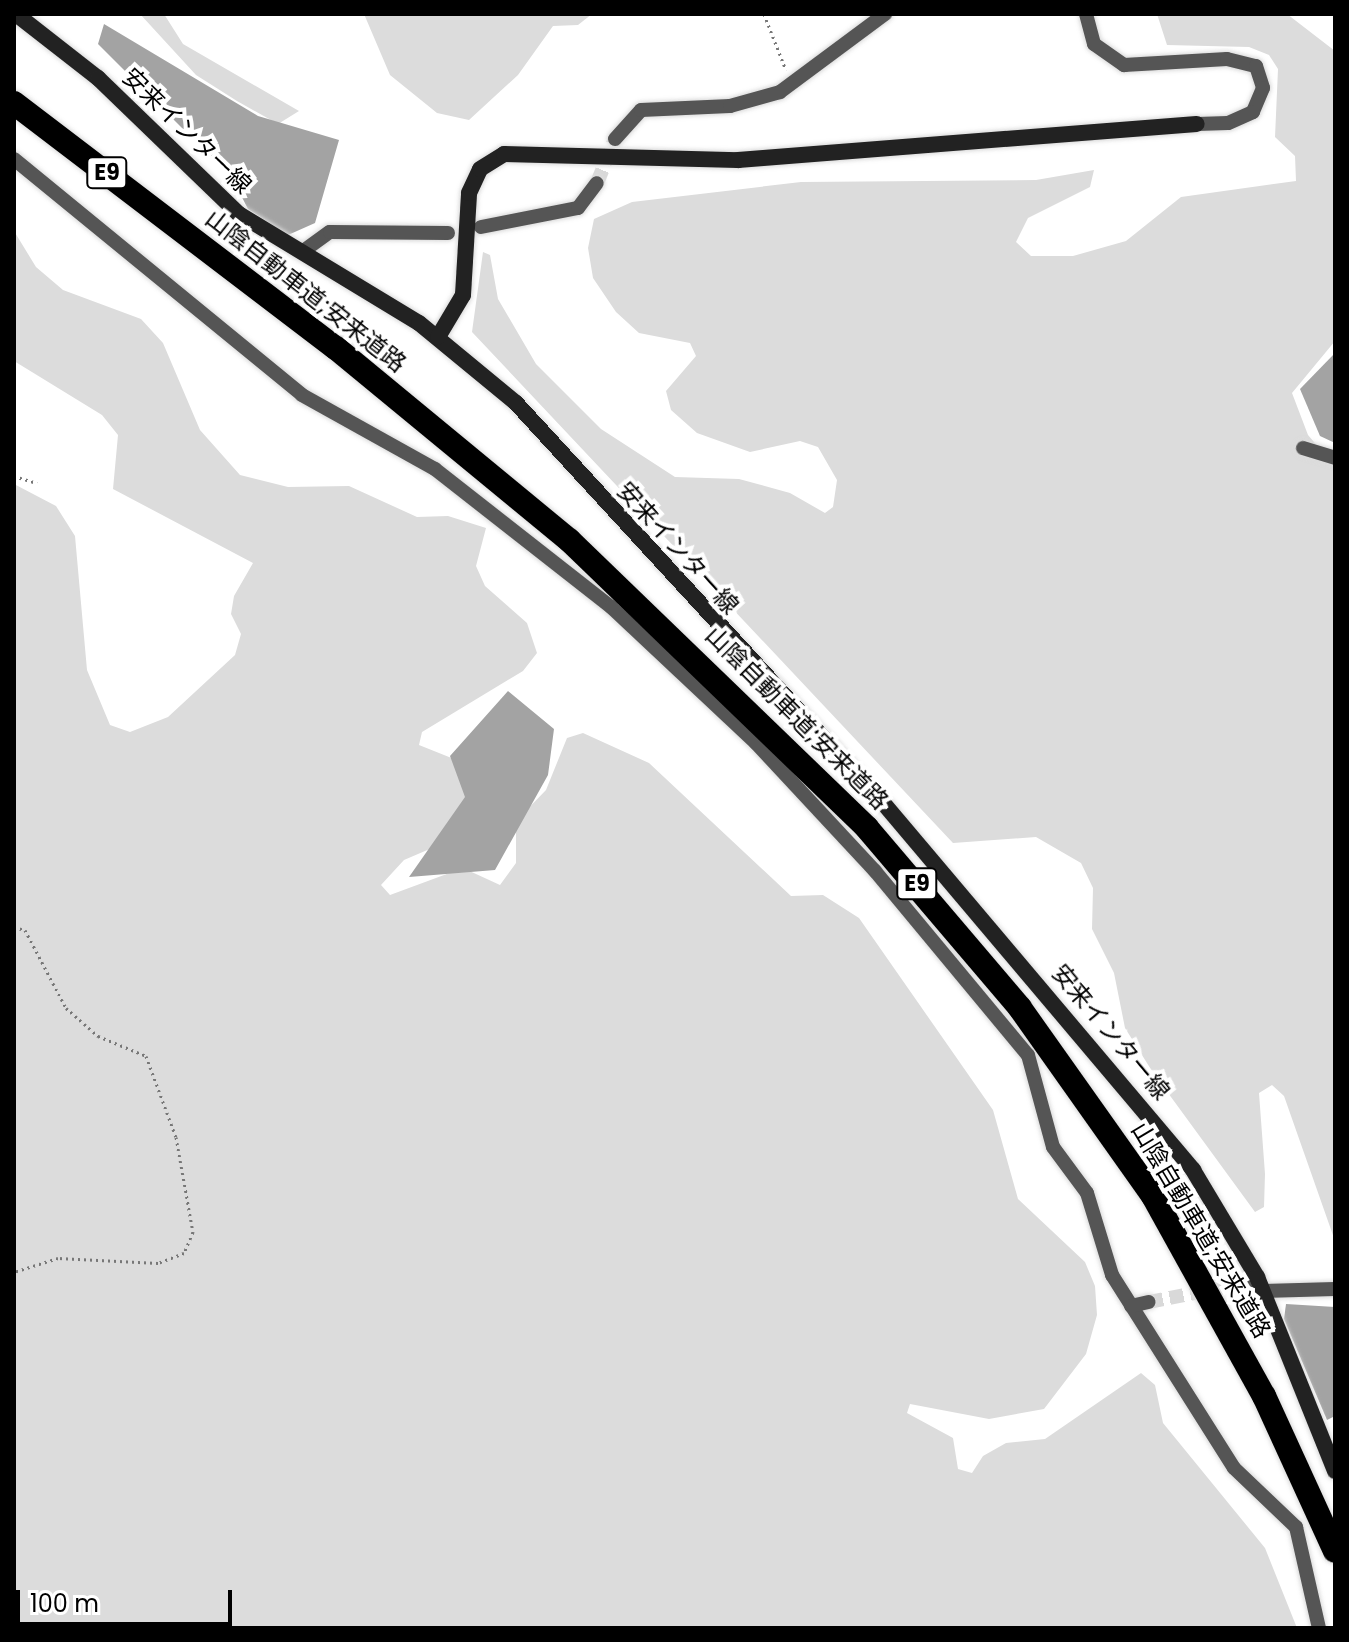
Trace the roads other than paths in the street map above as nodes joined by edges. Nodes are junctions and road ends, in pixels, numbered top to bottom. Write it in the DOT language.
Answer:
graph roads {
  1 [pos="16,14"];
  2 [pos="885,14"];
  3 [pos="1086,14"];
  4 [pos="14,103"];
  5 [pos="1197,124"];
  6 [pos="615,139"];
  7 [pos="14,159"];
  8 [pos="597,183"];
  9 [pos="481,227"];
  10 [pos="448,233"];
  11 [pos="302,252"];
  12 [pos="438,337"];
  13 [pos="1303,448"];
  14 [pos="1335,458"];
  15 [pos="1241,1284"];
  16 [pos="1260,1284"];
  17 [pos="1335,1289"];
  18 [pos="1149,1302"];
  19 [pos="1131,1306"];
  20 [pos="1335,1471"];
  21 [pos="1335,1551"];
  22 [pos="1319,1628"];
  1 -- 11 [label="main road, 安来インター線"];
  2 -- 6 [label="street"];
  3 -- 5 [label="street"];
  4 -- 21 [label="highway, 山陰自動車道;安来道路 / E9"];
  5 -- 12 [label="main road"];
  7 -- 19 [label="street"];
  8 -- 9 [label="street"];
  10 -- 11 [label="street"];
  11 -- 12 [label="main road, 安来インター線"];
  12 -- 16 [label="main road, 安来インター線"];
  13 -- 14 [label="street"];
  15 -- 16 [label="street"];
  16 -- 17 [label="street"];
  16 -- 20 [label="main road, 安来インター線"];
  18 -- 19 [label="street"];
  19 -- 22 [label="street"];
}
